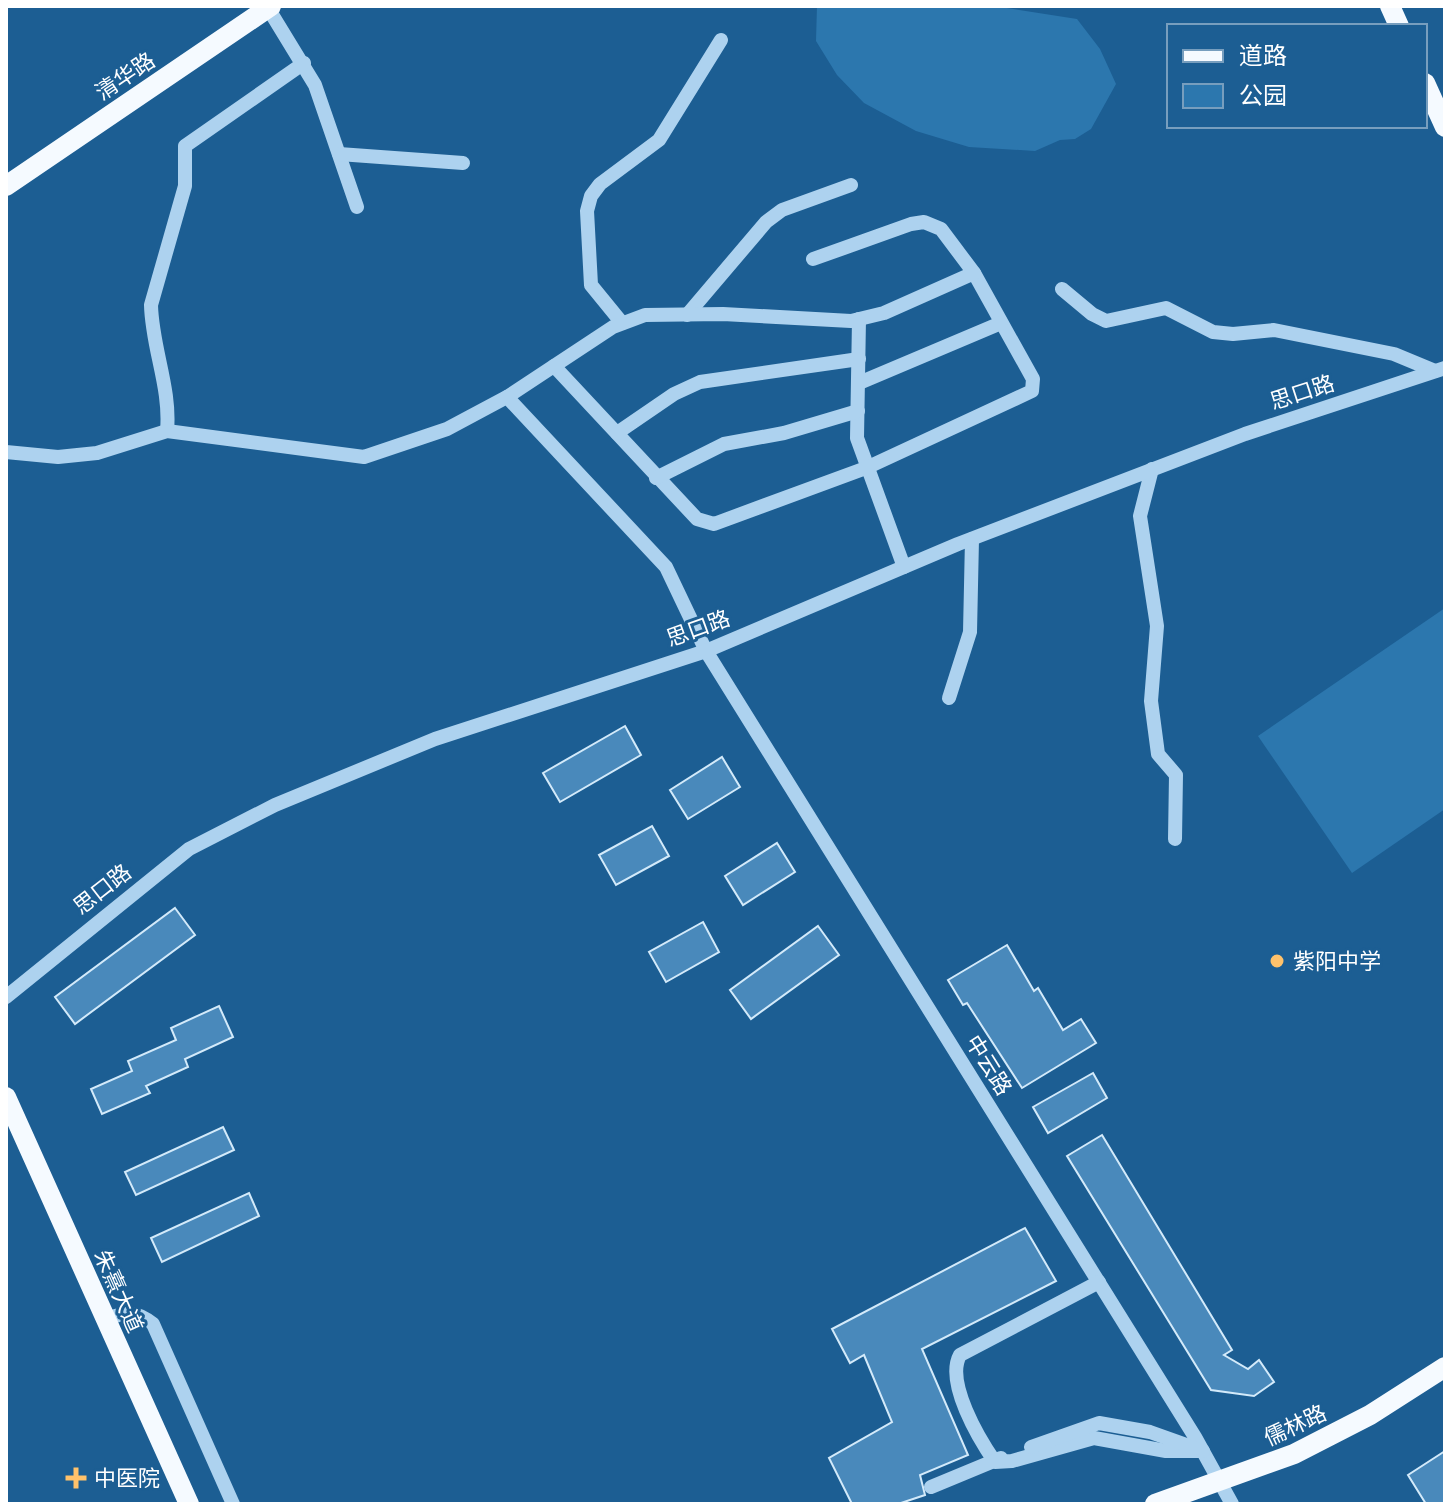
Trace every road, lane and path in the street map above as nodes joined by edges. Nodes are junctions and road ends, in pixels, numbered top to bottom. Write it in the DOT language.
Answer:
graph roads {
  1 [pos="270,7"];
  2 [pos="721,40"];
  3 [pos="304,63"];
  4 [pos="1427,87"];
  5 [pos="1445,127"];
  6 [pos="339,154"];
  7 [pos="463,163"];
  8 [pos="851,185"];
  9 [pos="6,186"];
  10 [pos="357,207"];
  11 [pos="813,259"];
  12 [pos="974,273"];
  13 [pos="1062,289"];
  14 [pos="687,315"];
  15 [pos="859,319"];
  16 [pos="622,323"];
  17 [pos="1001,323"];
  18 [pos="859,359"];
  19 [pos="554,366"];
  20 [pos="1440,369"];
  21 [pos="859,383"];
  22 [pos="507,397"];
  23 [pos="858,411"];
  24 [pos="167,431"];
  25 [pos="617,433"];
  26 [pos="6,452"];
  27 [pos="866,468"];
  28 [pos="1152,469"];
  29 [pos="656,478"];
  30 [pos="972,539"];
  31 [pos="904,567"];
  32 [pos="706,651"];
  33 [pos="949,698"];
  34 [pos="1175,839"];
  35 [pos="6,997"];
  36 [pos="6,1097"];
  37 [pos="1099,1282"];
  38 [pos="106,1319"];
  39 [pos="1445,1367"];
  40 [pos="1203,1451"];
  41 [pos="995,1462"];
  42 [pos="1221,1483"];
  43 [pos="931,1487"];
  44 [pos="189,1504"];
  45 [pos="233,1504"];
  46 [pos="1158,1504"];
  47 [pos="1232,1504"];
  1 -- 3 [label="street"];
  1 -- 9 [label="main road, 清华路"];
  2 -- 16 [label="street"];
  3 -- 6 [label="street"];
  3 -- 24 [label="street"];
  4 -- 5 [label="main road"];
  6 -- 7 [label="street"];
  6 -- 10 [label="street"];
  8 -- 14 [label="street"];
  11 -- 12 [label="street"];
  12 -- 15 [label="street"];
  12 -- 17 [label="street"];
  13 -- 20 [label="street"];
  14 -- 15 [label="street"];
  14 -- 16 [label="street"];
  15 -- 18 [label="street"];
  16 -- 19 [label="street"];
  17 -- 21 [label="street"];
  17 -- 27 [label="street"];
  18 -- 21 [label="street"];
  18 -- 25 [label="street"];
  19 -- 22 [label="street"];
  19 -- 25 [label="street"];
  20 -- 28 [label="street, 思口路"];
  21 -- 23 [label="street"];
  22 -- 24 [label="street"];
  22 -- 32 [label="street, 中云路"];
  23 -- 27 [label="street"];
  23 -- 29 [label="street"];
  24 -- 26 [label="street"];
  25 -- 29 [label="street"];
  27 -- 29 [label="street"];
  27 -- 31 [label="street"];
  28 -- 30 [label="street, 思口路"];
  28 -- 34 [label="street"];
  30 -- 31 [label="street, 思口路"];
  30 -- 33 [label="street"];
  31 -- 32 [label="street, 思口路"];
  32 -- 35 [label="street, 思口路"];
  32 -- 37 [label="street, 中云路"];
  36 -- 38 [label="main road, 朱熹大道"];
  37 -- 40 [label="street, 中云路"];
  37 -- 41 [label="street"];
  38 -- 44 [label="main road, 朱熹大道"];
  38 -- 45 [label="street"];
  39 -- 42 [label="main road, 儒林路"];
  40 -- 41 [label="street"];
  40 -- 42 [label="street, 中云路"];
  41 -- 43 [label="street"];
  42 -- 46 [label="main road, 儒林路"];
  42 -- 47 [label="street, 中云路"];
}
